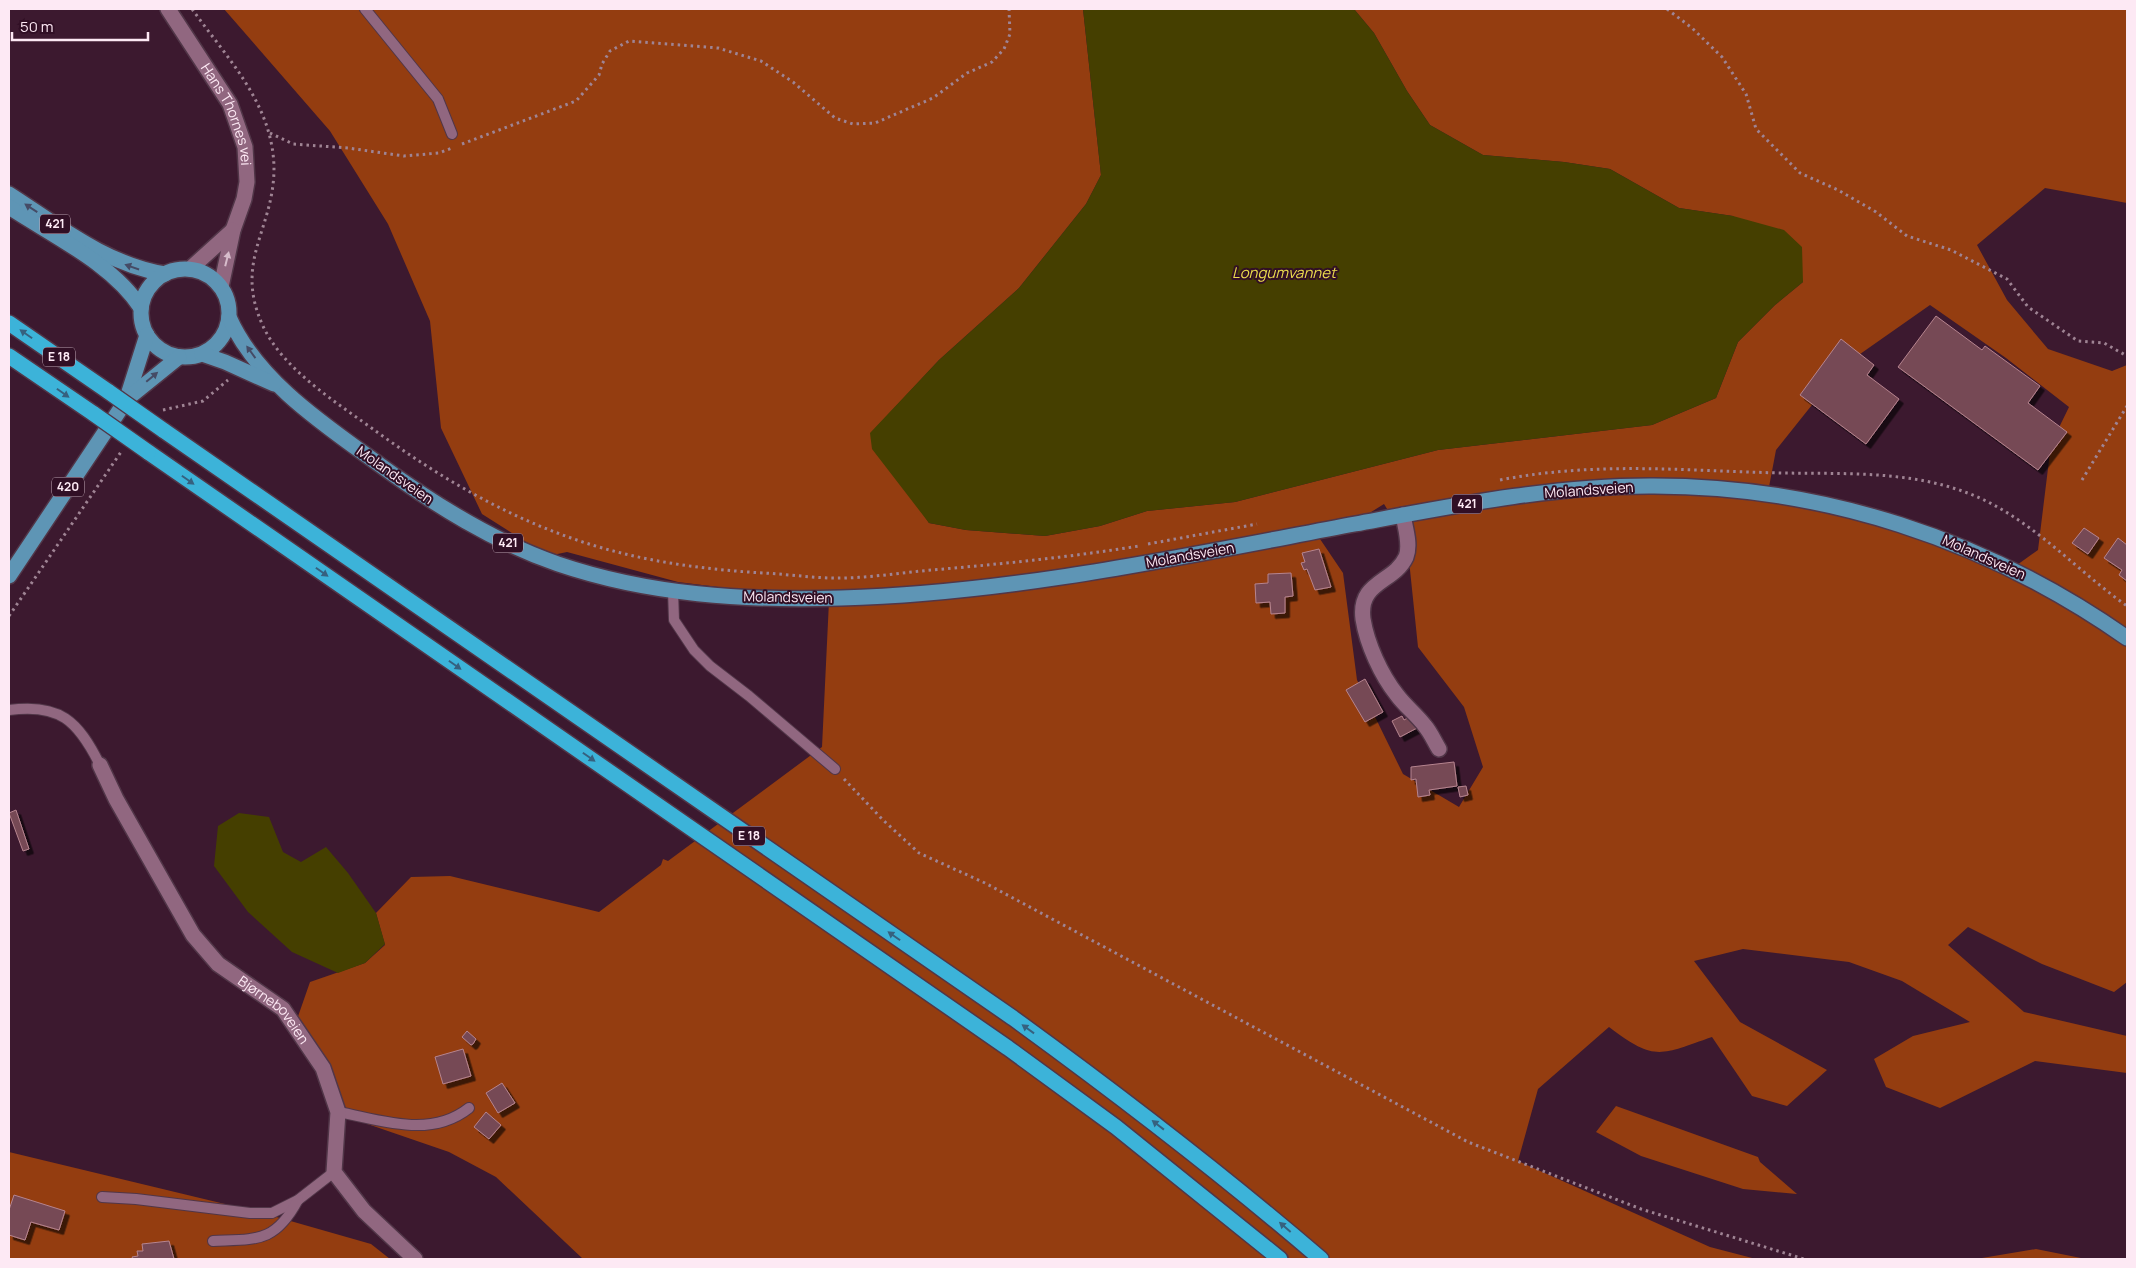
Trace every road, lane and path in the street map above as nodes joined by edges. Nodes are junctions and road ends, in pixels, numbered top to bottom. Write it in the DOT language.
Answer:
graph roads {
  1 [pos="168,9"];
  2 [pos="192,9"];
  3 [pos="365,9"];
  4 [pos="1009,9"];
  5 [pos="1667,9"];
  6 [pos="269,133"];
  7 [pos="452,134"];
  8 [pos="9,194"];
  9 [pos="9,207"];
  10 [pos="233,230"];
  11 [pos="190,269"];
  12 [pos="165,274"];
  13 [pos="221,287"];
  14 [pos="141,308"];
  15 [pos="229,317"];
  16 [pos="9,322"];
  17 [pos="147,335"];
  18 [pos="202,354"];
  19 [pos="9,356"];
  20 [pos="2127,356"];
  21 [pos="179,357"];
  22 [pos="232,376"];
  23 [pos="275,384"];
  24 [pos="127,399"];
  25 [pos="2127,406"];
  26 [pos="159,412"];
  27 [pos="122,451"];
  28 [pos="2082,480"];
  29 [pos="1403,515"];
  30 [pos="788,574"];
  31 [pos="9,576"];
  32 [pos="673,591"];
  33 [pos="9,616"];
  34 [pos="2127,638"];
  35 [pos="9,710"];
  36 [pos="1439,749"];
  37 [pos="100,765"];
  38 [pos="835,769"];
  39 [pos="469,1108"];
  40 [pos="338,1112"];
  41 [pos="334,1172"];
  42 [pos="102,1197"];
  43 [pos="298,1200"];
  44 [pos="213,1241"];
  45 [pos="415,1259"];
  46 [pos="1280,1259"];
  47 [pos="1322,1259"];
  48 [pos="1804,1259"];
  1 -- 10 [label="street, Hans Thornes vei"];
  2 -- 6 [label="path"];
  3 -- 7 [label="lane"];
  4 -- 6 [label="path"];
  5 -- 20 [label="path"];
  6 -- 30 [label="path"];
  12 -- 8 [label="main road, 421, one-way"];
  9 -- 14 [label="main road, 421"];
  10 -- 11 [label="street, Hans Thornes vei"];
  13 -- 10 [label="street, Hans Thornes vei, one-way"];
  11 -- 12 [label="main road, 421"];
  11 -- 13 [label="main road"];
  12 -- 14 [label="main road"];
  13 -- 15 [label="main road, 421"];
  14 -- 17 [label="main road, 421"];
  15 -- 18 [label="main road"];
  23 -- 15 [label="main road, Molandsveien / 421, one-way"];
  47 -- 16 [label="highway, E 18, one-way, bridge"];
  17 -- 21 [label="main road"];
  17 -- 24 [label="main road, 420"];
  18 -- 21 [label="main road, 421"];
  18 -- 23 [label="main road, Molandsveien / 421"];
  19 -- 46 [label="highway, E 18, one-way, bridge"];
  24 -- 21 [label="main road, 420, one-way"];
  22 -- 26 [label="path"];
  23 -- 32 [label="main road, Molandsveien / 421"];
  24 -- 31 [label="main road, 420"];
  25 -- 28 [label="path"];
  27 -- 33 [label="path"];
  29 -- 32 [label="main road, Molandsveien / 421"];
  29 -- 34 [label="main road, Molandsveien / 421"];
  29 -- 36 [label="street"];
  32 -- 38 [label="lane"];
  35 -- 37 [label="lane"];
  37 -- 40 [label="street, Bjørneboveien"];
  38 -- 48 [label="path"];
  39 -- 40 [label="lane"];
  40 -- 41 [label="street, Bjørneboveien"];
  41 -- 43 [label="lane"];
  41 -- 45 [label="street"];
  42 -- 43 [label="lane"];
  43 -- 44 [label="lane"];
}
